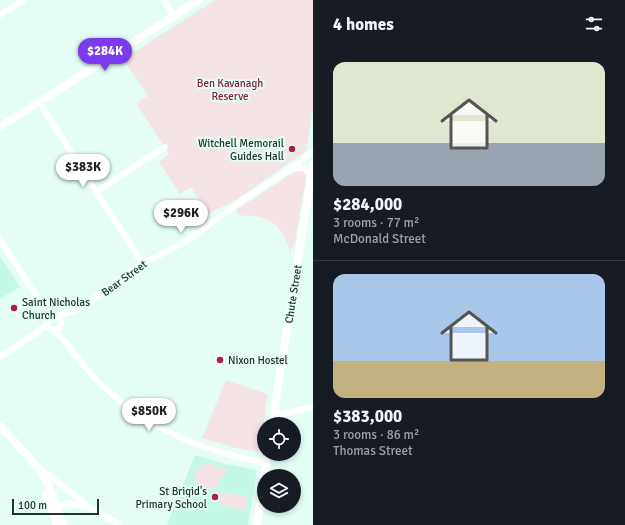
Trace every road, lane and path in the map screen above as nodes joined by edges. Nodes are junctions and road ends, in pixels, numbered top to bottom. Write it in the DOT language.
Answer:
graph roads {
  1 [pos="22,0"];
  2 [pos="164,0"];
  3 [pos="199,0"];
  4 [pos="0,15"];
  5 [pos="174,16"];
  6 [pos="39,102"];
  7 [pos="0,127"];
  8 [pos="165,147"];
  9 [pos="313,151"];
  10 [pos="313,157"];
  11 [pos="313,165"];
  12 [pos="294,167"];
  13 [pos="311,176"];
  14 [pos="96,192"];
  15 [pos="0,239"];
  16 [pos="142,263"];
  17 [pos="42,305"];
  18 [pos="58,320"];
  19 [pos="49,326"];
  20 [pos="66,343"];
  21 [pos="0,357"];
  22 [pos="313,407"];
  23 [pos="274,413"];
  24 [pos="273,417"];
  25 [pos="0,426"];
  26 [pos="0,433"];
  27 [pos="257,457"];
  28 [pos="37,469"];
  29 [pos="53,506"];
  30 [pos="88,507"];
  31 [pos="259,513"];
  32 [pos="58,525"];
  33 [pos="63,525"];
  34 [pos="120,525"];
  35 [pos="257,525"];
  1 -- 4 [label="street"];
  2 -- 5 [label="street"];
  3 -- 5 [label="street"];
  5 -- 6 [label="street"];
  6 -- 7 [label="street"];
  6 -- 14 [label="street"];
  8 -- 14 [label="street"];
  9 -- 12 [label="street, Bear Street"];
  10 -- 12 [label="street, Bear Street"];
  11 -- 13 [label="street, Chute Street"];
  12 -- 13 [label="street"];
  12 -- 16 [label="street, Bear Street"];
  13 -- 23 [label="street, Chute Street"];
  14 -- 16 [label="street"];
  15 -- 17 [label="street"];
  16 -- 18 [label="street, Bear Street"];
  17 -- 18 [label="street"];
  17 -- 19 [label="street"];
  18 -- 19 [label="street"];
  18 -- 19 [label="street"];
  18 -- 20 [label="street"];
  19 -- 20 [label="street"];
  19 -- 21 [label="street"];
  20 -- 27 [label="street"];
  22 -- 23 [label="street"];
  23 -- 24 [label="street, Chute Street"];
  25 -- 28 [label="street"];
  26 -- 28 [label="street"];
  28 -- 29 [label="street"];
  28 -- 30 [label="street"];
  29 -- 30 [label="street"];
  29 -- 32 [label="street"];
  29 -- 33 [label="street"];
  30 -- 34 [label="street"];
  31 -- 35 [label="street"];
}
